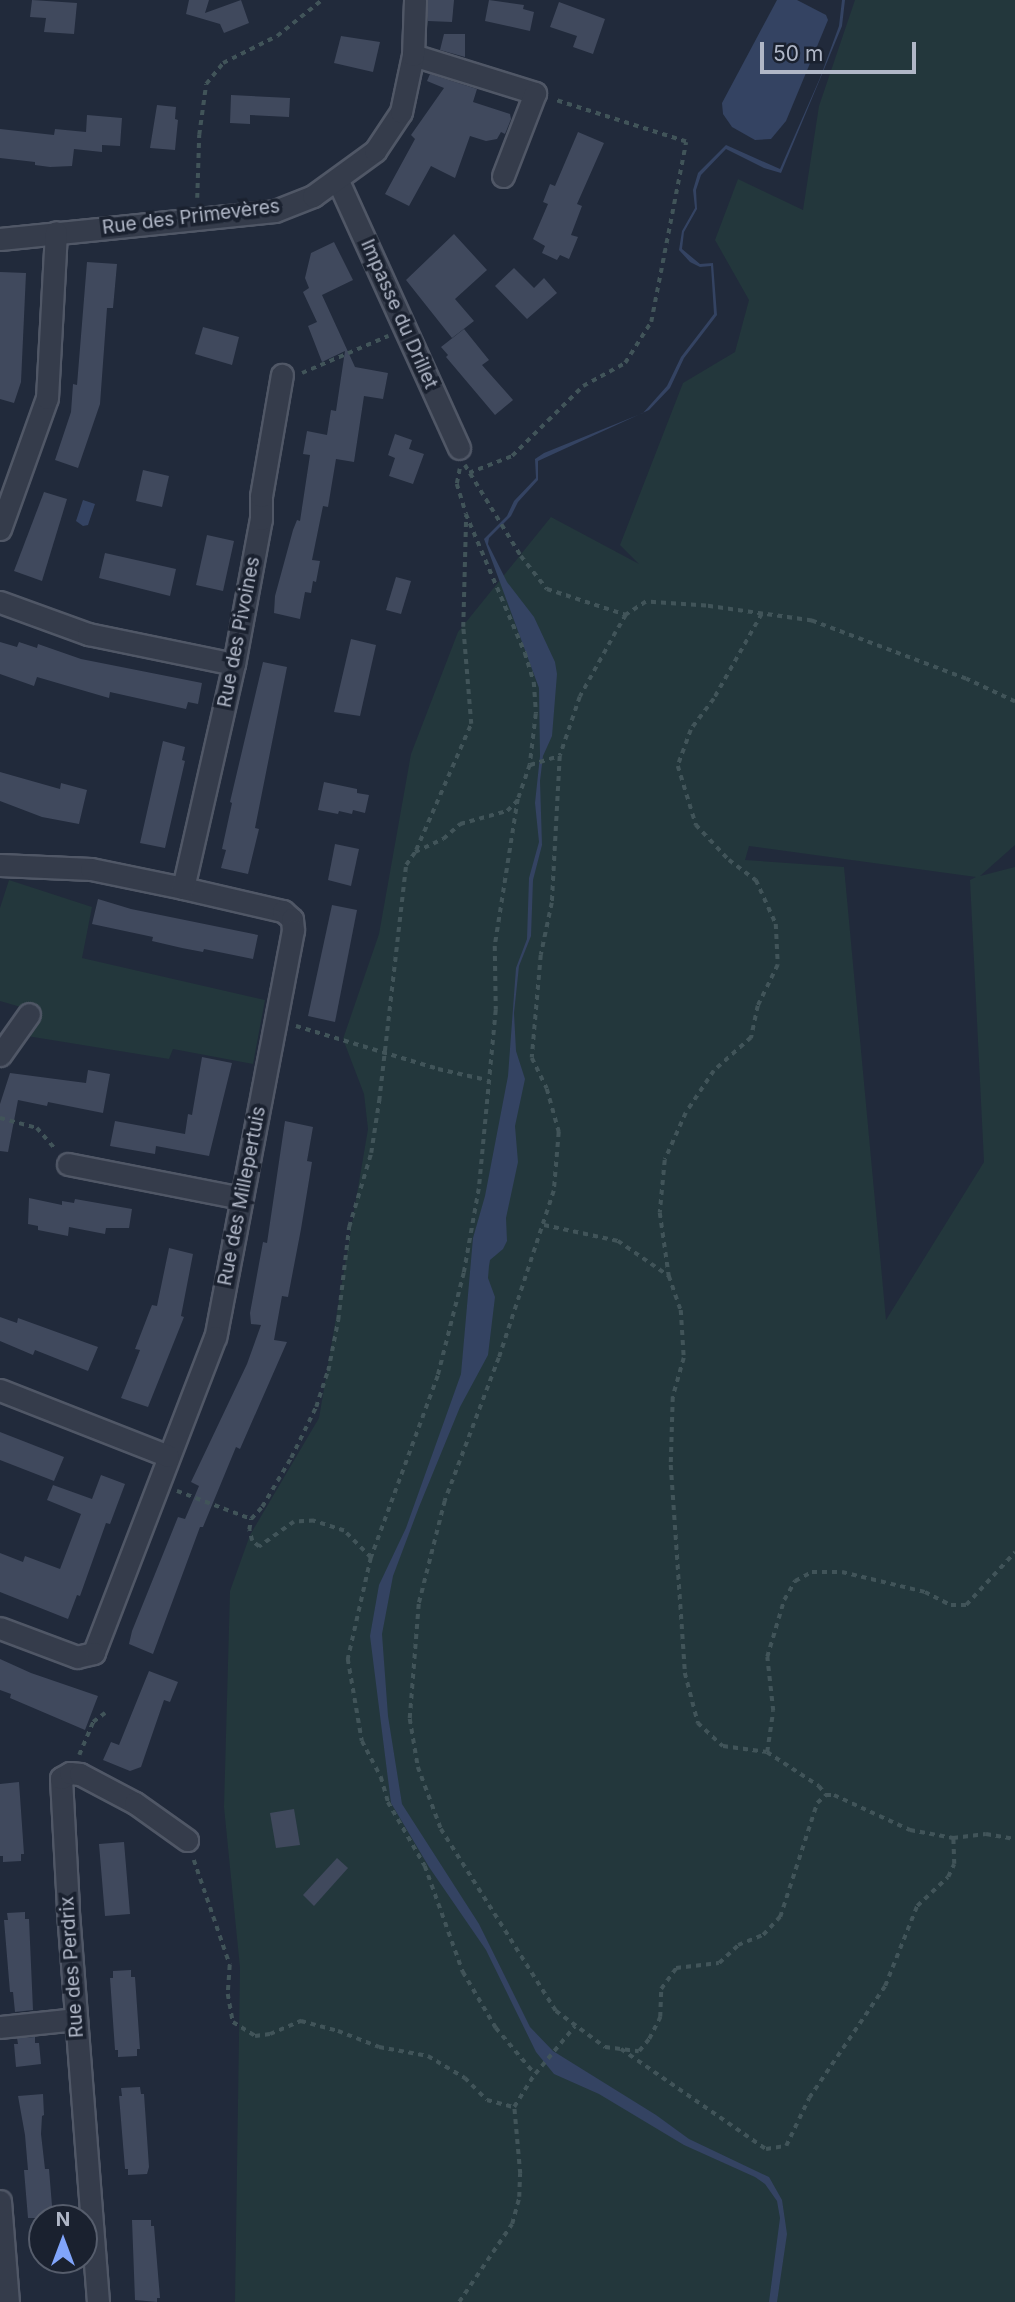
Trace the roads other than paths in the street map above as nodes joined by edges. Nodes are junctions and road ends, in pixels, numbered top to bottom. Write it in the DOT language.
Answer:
graph roads {
  1 [pos="415,0"];
  2 [pos="413,55"];
  3 [pos="503,176"];
  4 [pos="338,181"];
  5 [pos="56,232"];
  6 [pos="0,239"];
  7 [pos="281,378"];
  8 [pos="461,453"];
  9 [pos="0,529"];
  10 [pos="0,602"];
  11 [pos="234,664"];
  12 [pos="0,864"];
  13 [pos="183,888"];
  14 [pos="29,1014"];
  15 [pos="0,1055"];
  16 [pos="68,1164"];
  17 [pos="242,1198"];
  18 [pos="0,1390"];
  19 [pos="167,1456"];
  20 [pos="0,1628"];
  21 [pos="187,1840"];
  22 [pos="76,2019"];
  23 [pos="0,2027"];
  24 [pos="0,2201"];
  25 [pos="3,2274"];
  26 [pos="8,2302"];
  27 [pos="98,2302"];
  1 -- 2 [label="street, Rue des Primevères"];
  2 -- 3 [label="street"];
  2 -- 4 [label="street, Rue des Primevères"];
  4 -- 5 [label="street, Rue des Primevères"];
  4 -- 8 [label="street, Impasse du Drillet"];
  5 -- 6 [label="street, Rue des Primevères"];
  5 -- 9 [label="street"];
  7 -- 11 [label="street, Rue des Pivoines"];
  10 -- 11 [label="street"];
  11 -- 13 [label="street, Rue des Pivoines"];
  12 -- 13 [label="street, Rue des Millepertuis"];
  13 -- 17 [label="street, Rue des Millepertuis"];
  14 -- 15 [label="street"];
  16 -- 17 [label="street"];
  17 -- 19 [label="street, Rue des Millepertuis"];
  18 -- 19 [label="street"];
  19 -- 20 [label="street, Rue des Millepertuis"];
  21 -- 22 [label="street, Rue des Perdrix"];
  22 -- 23 [label="street"];
  22 -- 27 [label="street, Rue des Perdrix"];
  24 -- 25 [label="street"];
  25 -- 26 [label="street"];
}
